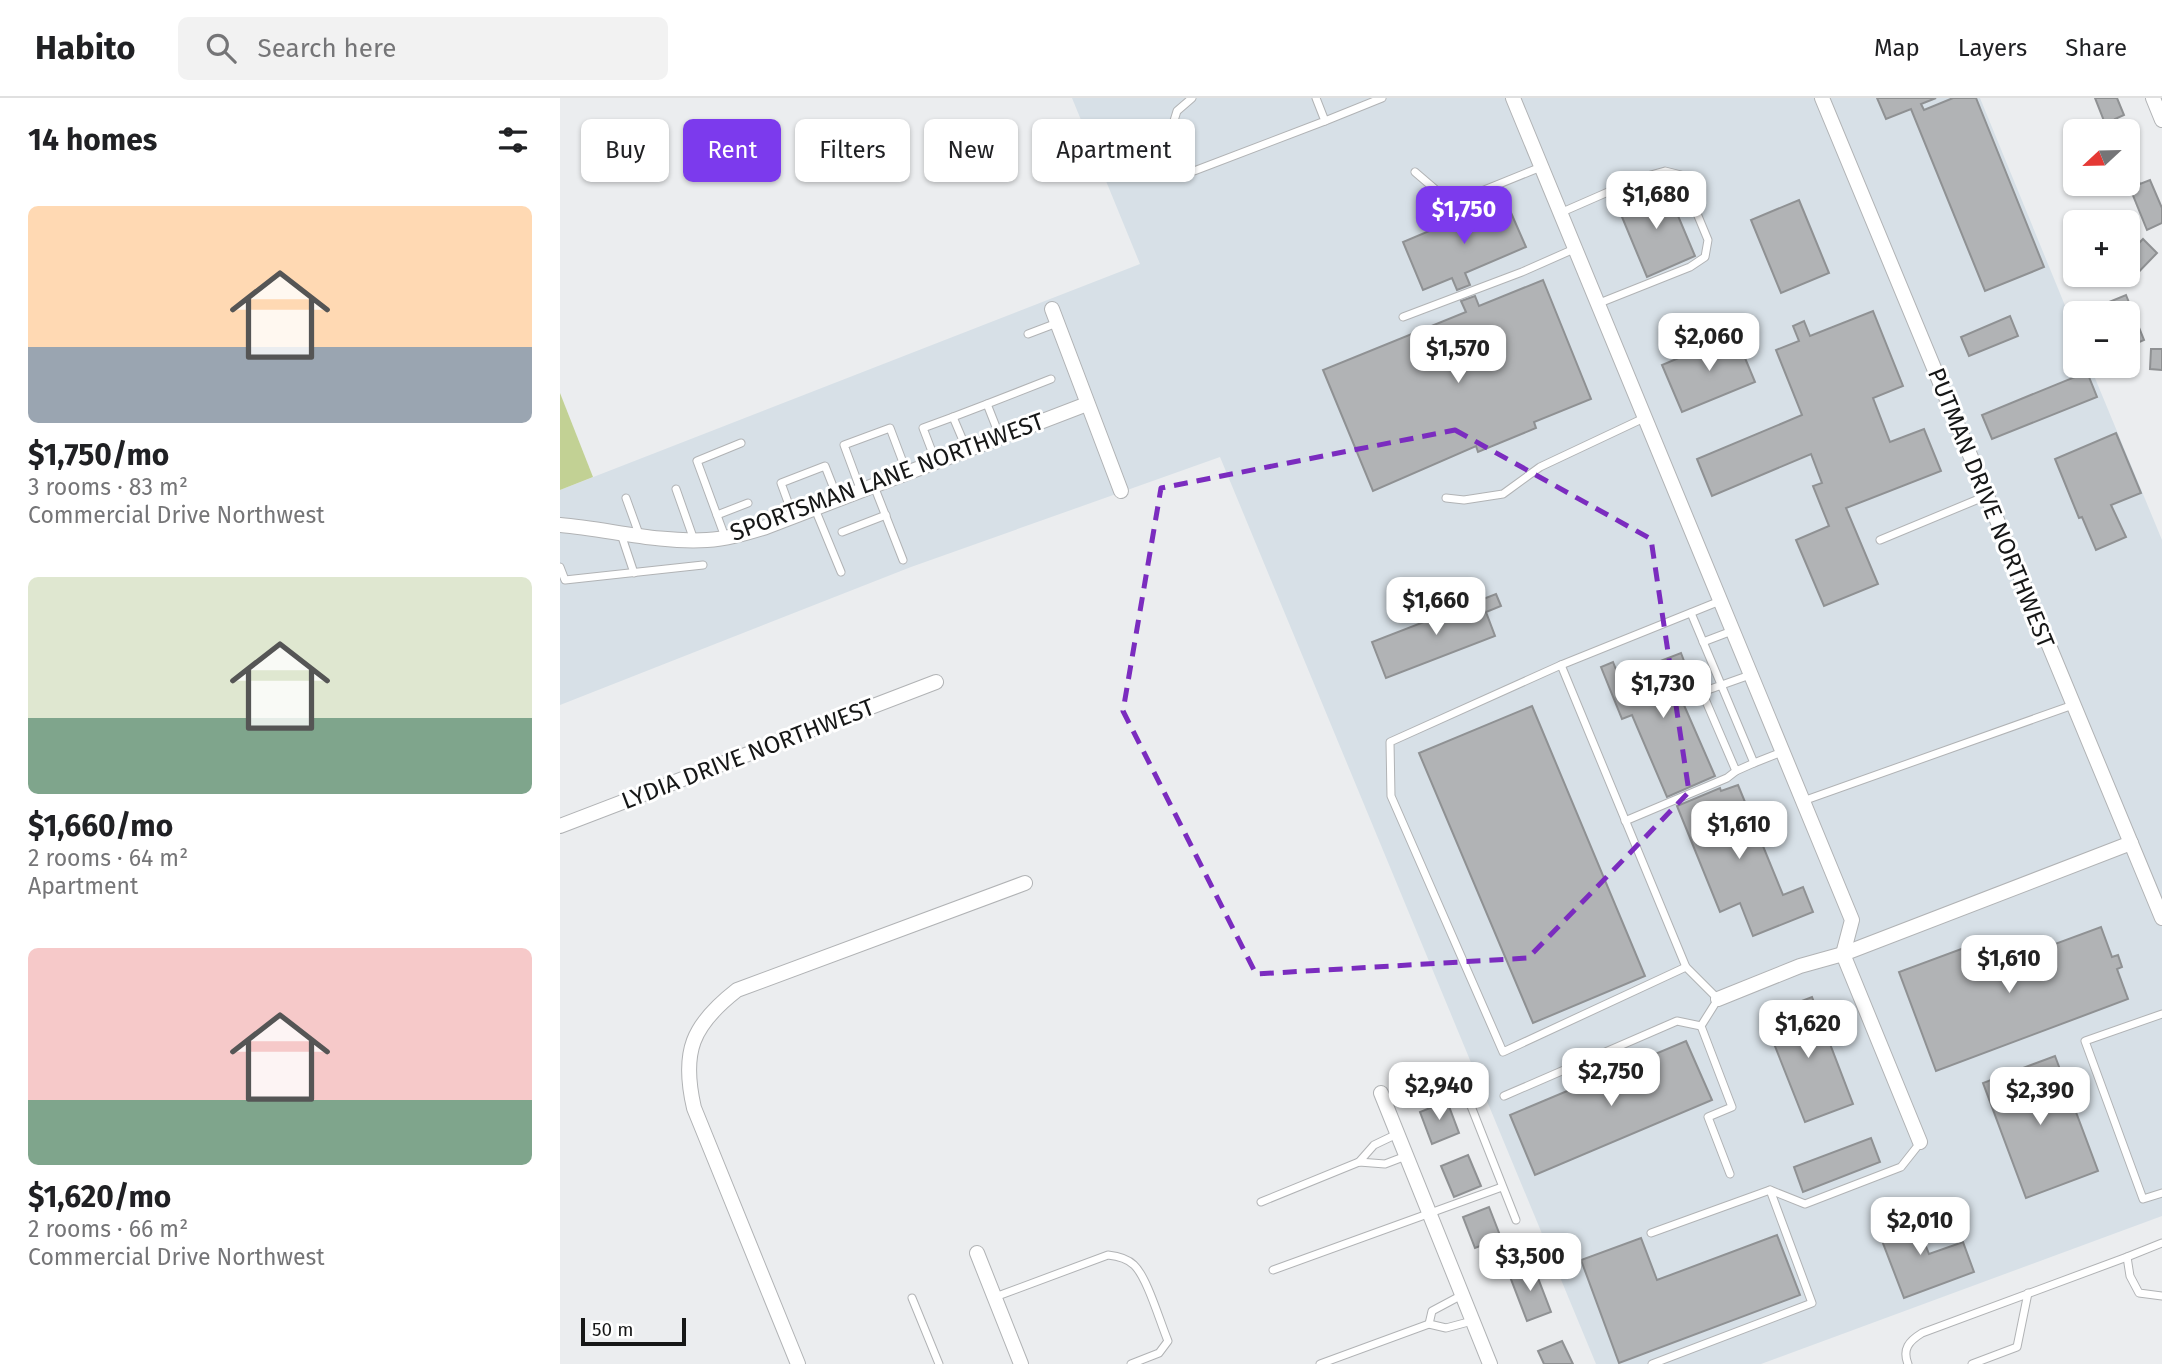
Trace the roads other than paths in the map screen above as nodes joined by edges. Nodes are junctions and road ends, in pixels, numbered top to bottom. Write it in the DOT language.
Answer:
graph roads {
  1 [pos="1192,98"];
  2 [pos="1316,98"];
  3 [pos="1382,98"];
  4 [pos="1513,98"];
  5 [pos="1822,98"];
  6 [pos="2153,98"];
  7 [pos="2162,120"];
  8 [pos="1325,121"];
  9 [pos="1541,167"];
  10 [pos="1415,172"];
  11 [pos="1560,213"];
  12 [pos="1574,249"];
  13 [pos="1597,304"];
  14 [pos="1054,316"];
  15 [pos="1403,317"];
  16 [pos="1028,334"];
  17 [pos="1051,379"];
  18 [pos="987,404"];
  19 [pos="1087,404"];
  20 [pos="953,417"];
  21 [pos="1644,418"];
  22 [pos="1000,437"];
  23 [pos="741,443"];
  24 [pos="967,450"];
  25 [pos="936,462"];
  26 [pos="907,473"];
  27 [pos="867,488"];
  28 [pos="676,489"];
  29 [pos="1121,491"];
  30 [pos="1986,496"];
  31 [pos="626,498"];
  32 [pos="1446,498"];
  33 [pos="839,499"];
  34 [pos="748,503"];
  35 [pos="814,509"];
  36 [pos="717,515"];
  37 [pos="886,515"];
  38 [pos="794,517"];
  39 [pos="560,525"];
  40 [pos="620,532"];
  41 [pos="842,532"];
  42 [pos="639,534"];
  43 [pos="726,538"];
  44 [pos="694,540"];
  45 [pos="1880,540"];
  46 [pos="902,560"];
  47 [pos="703,565"];
  48 [pos="560,567"];
  49 [pos="841,572"];
  50 [pos="634,573"];
  51 [pos="1720,601"];
  52 [pos="1691,613"];
  53 [pos="1732,631"];
  54 [pos="1703,642"];
  55 [pos="1561,665"];
  56 [pos="1750,675"];
  57 [pos="936,682"];
  58 [pos="1721,684"];
  59 [pos="2073,705"];
  60 [pos="1782,752"];
  61 [pos="1754,763"];
  62 [pos="1736,771"];
  63 [pos="1802,802"];
  64 [pos="1625,821"];
  65 [pos="560,826"];
  66 [pos="2131,843"];
  67 [pos="1025,883"];
  68 [pos="2162,918"];
  69 [pos="1843,954"];
  70 [pos="1686,967"];
  71 [pos="1718,999"];
  72 [pos="2162,1014"];
  73 [pos="1701,1026"];
  74 [pos="1381,1093"];
  75 [pos="1504,1096"];
  76 [pos="1467,1097"];
  77 [pos="1397,1134"];
  78 [pos="1920,1142"];
  79 [pos="1406,1156"];
  80 [pos="1359,1162"];
  81 [pos="1730,1174"];
  82 [pos="1502,1187"];
  83 [pos="1770,1190"];
  84 [pos="2162,1193"];
  85 [pos="1261,1202"];
  86 [pos="1429,1212"];
  87 [pos="1516,1220"];
  88 [pos="1651,1233"];
  89 [pos="2162,1244"];
  90 [pos="977,1253"];
  91 [pos="2127,1256"];
  92 [pos="1273,1270"];
  93 [pos="2028,1293"];
  94 [pos="1462,1295"];
  95 [pos="2162,1296"];
  96 [pos="995,1297"];
  97 [pos="912,1298"];
  98 [pos="1473,1321"];
  99 [pos="1429,1324"];
  100 [pos="798,1364"];
  101 [pos="939,1364"];
  102 [pos="1021,1364"];
  103 [pos="1131,1364"];
  104 [pos="1320,1364"];
  105 [pos="1490,1364"];
  106 [pos="1652,1364"];
  107 [pos="1908,1364"];
  108 [pos="1972,1364"];
  1 -- 8 [label="lane"];
  2 -- 8 [label="lane"];
  3 -- 8 [label="lane"];
  4 -- 9 [label="street"];
  5 -- 30 [label="street, PUTMAN DRIVE NORTHWEST"];
  6 -- 7 [label="street"];
  9 -- 10 [label="lane"];
  9 -- 11 [label="street"];
  11 -- 12 [label="street"];
  11 -- 13 [label="lane"];
  12 -- 13 [label="street"];
  12 -- 15 [label="lane"];
  13 -- 21 [label="street"];
  14 -- 16 [label="lane"];
  14 -- 19 [label="street"];
  17 -- 18 [label="lane"];
  18 -- 20 [label="lane"];
  18 -- 22 [label="lane"];
  19 -- 22 [label="street, SPORTSMAN LANE NORTHWEST"];
  19 -- 29 [label="street"];
  20 -- 24 [label="lane"];
  20 -- 25 [label="lane"];
  21 -- 32 [label="lane"];
  21 -- 51 [label="street"];
  22 -- 24 [label="street, SPORTSMAN LANE NORTHWEST"];
  23 -- 36 [label="lane"];
  24 -- 25 [label="street, SPORTSMAN LANE NORTHWEST"];
  25 -- 26 [label="street, SPORTSMAN LANE NORTHWEST"];
  26 -- 27 [label="street, SPORTSMAN LANE NORTHWEST"];
  26 -- 27 [label="lane"];
  27 -- 33 [label="street, SPORTSMAN LANE NORTHWEST"];
  27 -- 37 [label="lane"];
  28 -- 44 [label="lane"];
  30 -- 45 [label="lane"];
  30 -- 59 [label="street, PUTMAN DRIVE NORTHWEST"];
  31 -- 42 [label="lane"];
  33 -- 35 [label="street, SPORTSMAN LANE NORTHWEST"];
  33 -- 38 [label="lane"];
  34 -- 36 [label="lane"];
  35 -- 38 [label="street, SPORTSMAN LANE NORTHWEST"];
  35 -- 49 [label="lane"];
  36 -- 43 [label="lane"];
  37 -- 41 [label="lane"];
  37 -- 46 [label="lane"];
  38 -- 43 [label="street, SPORTSMAN LANE NORTHWEST"];
  39 -- 40 [label="street, SPORTSMAN LANE NORTHWEST"];
  40 -- 42 [label="street, SPORTSMAN LANE NORTHWEST"];
  40 -- 50 [label="lane"];
  42 -- 44 [label="street, SPORTSMAN LANE NORTHWEST"];
  43 -- 44 [label="street, SPORTSMAN LANE NORTHWEST"];
  47 -- 50 [label="lane"];
  48 -- 50 [label="lane"];
  51 -- 52 [label="lane"];
  51 -- 53 [label="street"];
  52 -- 54 [label="lane"];
  52 -- 55 [label="lane"];
  53 -- 54 [label="lane"];
  53 -- 56 [label="street"];
  54 -- 58 [label="lane"];
  55 -- 64 [label="lane"];
  55 -- 70 [label="lane"];
  56 -- 58 [label="lane"];
  56 -- 60 [label="street"];
  57 -- 65 [label="street, LYDIA DRIVE NORTHWEST"];
  58 -- 61 [label="lane"];
  58 -- 62 [label="lane"];
  59 -- 63 [label="lane"];
  59 -- 66 [label="street, PUTMAN DRIVE NORTHWEST"];
  60 -- 61 [label="lane"];
  60 -- 63 [label="street"];
  61 -- 62 [label="lane"];
  62 -- 64 [label="lane"];
  63 -- 69 [label="street"];
  64 -- 70 [label="lane"];
  66 -- 68 [label="street, PUTMAN DRIVE NORTHWEST"];
  66 -- 69 [label="street"];
  67 -- 100 [label="street"];
  69 -- 71 [label="street"];
  69 -- 78 [label="street"];
  70 -- 71 [label="lane"];
  71 -- 73 [label="lane"];
  72 -- 84 [label="lane"];
  73 -- 75 [label="lane"];
  73 -- 81 [label="lane"];
  74 -- 77 [label="street"];
  76 -- 82 [label="lane"];
  77 -- 79 [label="street"];
  77 -- 80 [label="lane"];
  78 -- 83 [label="lane"];
  79 -- 80 [label="lane"];
  79 -- 86 [label="street"];
  80 -- 85 [label="lane"];
  82 -- 86 [label="lane"];
  82 -- 87 [label="lane"];
  83 -- 88 [label="lane"];
  83 -- 106 [label="lane"];
  86 -- 92 [label="lane"];
  86 -- 94 [label="street"];
  89 -- 91 [label="lane"];
  90 -- 96 [label="street"];
  91 -- 93 [label="lane"];
  91 -- 95 [label="lane"];
  93 -- 107 [label="lane"];
  93 -- 108 [label="lane"];
  94 -- 98 [label="street"];
  94 -- 99 [label="lane"];
  96 -- 102 [label="street"];
  96 -- 103 [label="lane"];
  97 -- 101 [label="lane"];
  98 -- 99 [label="lane"];
  98 -- 105 [label="street"];
  99 -- 104 [label="lane"];
}
